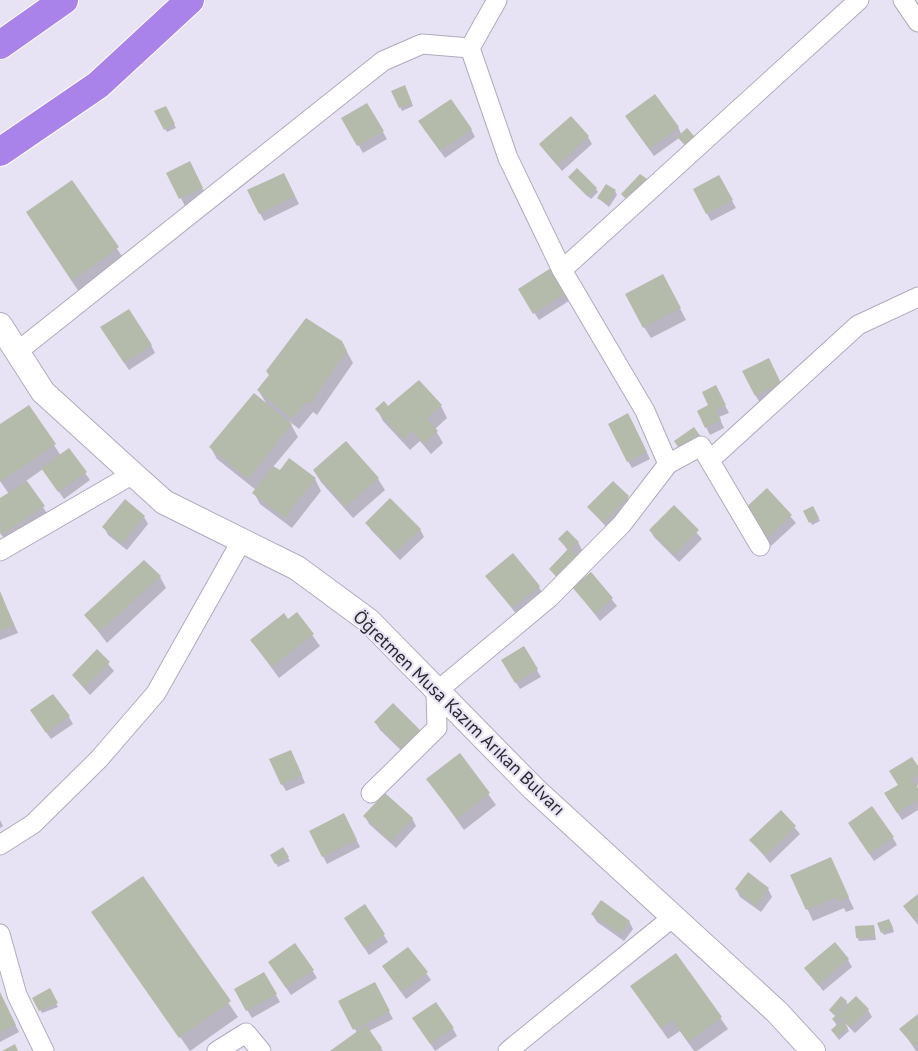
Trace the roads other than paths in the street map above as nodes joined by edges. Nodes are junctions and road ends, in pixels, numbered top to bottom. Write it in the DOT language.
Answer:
graph roads {
  1 [pos="64,0"];
  2 [pos="190,0"];
  3 [pos="497,0"];
  4 [pos="859,0"];
  5 [pos="903,0"];
  6 [pos="918,22"];
  7 [pos="0,45"];
  8 [pos="470,48"];
  9 [pos="0,152"];
  10 [pos="562,270"];
  11 [pos="918,297"];
  12 [pos="0,324"];
  13 [pos="17,352"];
  14 [pos="710,460"];
  15 [pos="668,464"];
  16 [pos="133,474"];
  17 [pos="242,540"];
  18 [pos="760,546"];
  19 [pos="0,550"];
  20 [pos="438,691"];
  21 [pos="371,793"];
  22 [pos="0,845"];
  23 [pos="673,916"];
  24 [pos="0,934"];
  25 [pos="44,1051"];
  26 [pos="217,1051"];
  27 [pos="261,1051"];
  28 [pos="508,1051"];
  29 [pos="813,1051"];
  1 -- 7 [label="highway"];
  2 -- 9 [label="highway"];
  3 -- 8 [label="street"];
  4 -- 10 [label="street"];
  5 -- 6 [label="street"];
  8 -- 10 [label="street"];
  8 -- 13 [label="street"];
  10 -- 15 [label="street"];
  11 -- 14 [label="street"];
  12 -- 13 [label="street, Öğretmen Musa Kazım Arıkan Bulvarı"];
  13 -- 16 [label="street, Öğretmen Musa Kazım Arıkan Bulvarı"];
  14 -- 15 [label="street"];
  14 -- 18 [label="street"];
  15 -- 20 [label="street"];
  16 -- 17 [label="street, Öğretmen Musa Kazım Arıkan Bulvarı"];
  16 -- 19 [label="street"];
  17 -- 20 [label="street, Öğretmen Musa Kazım Arıkan Bulvarı"];
  17 -- 22 [label="street"];
  20 -- 21 [label="street"];
  20 -- 23 [label="street, Öğretmen Musa Kazım Arıkan Bulvarı"];
  23 -- 28 [label="street"];
  23 -- 29 [label="street, Öğretmen Musa Kazım Arıkan Bulvarı"];
  24 -- 25 [label="street"];
  26 -- 27 [label="street"];
}
